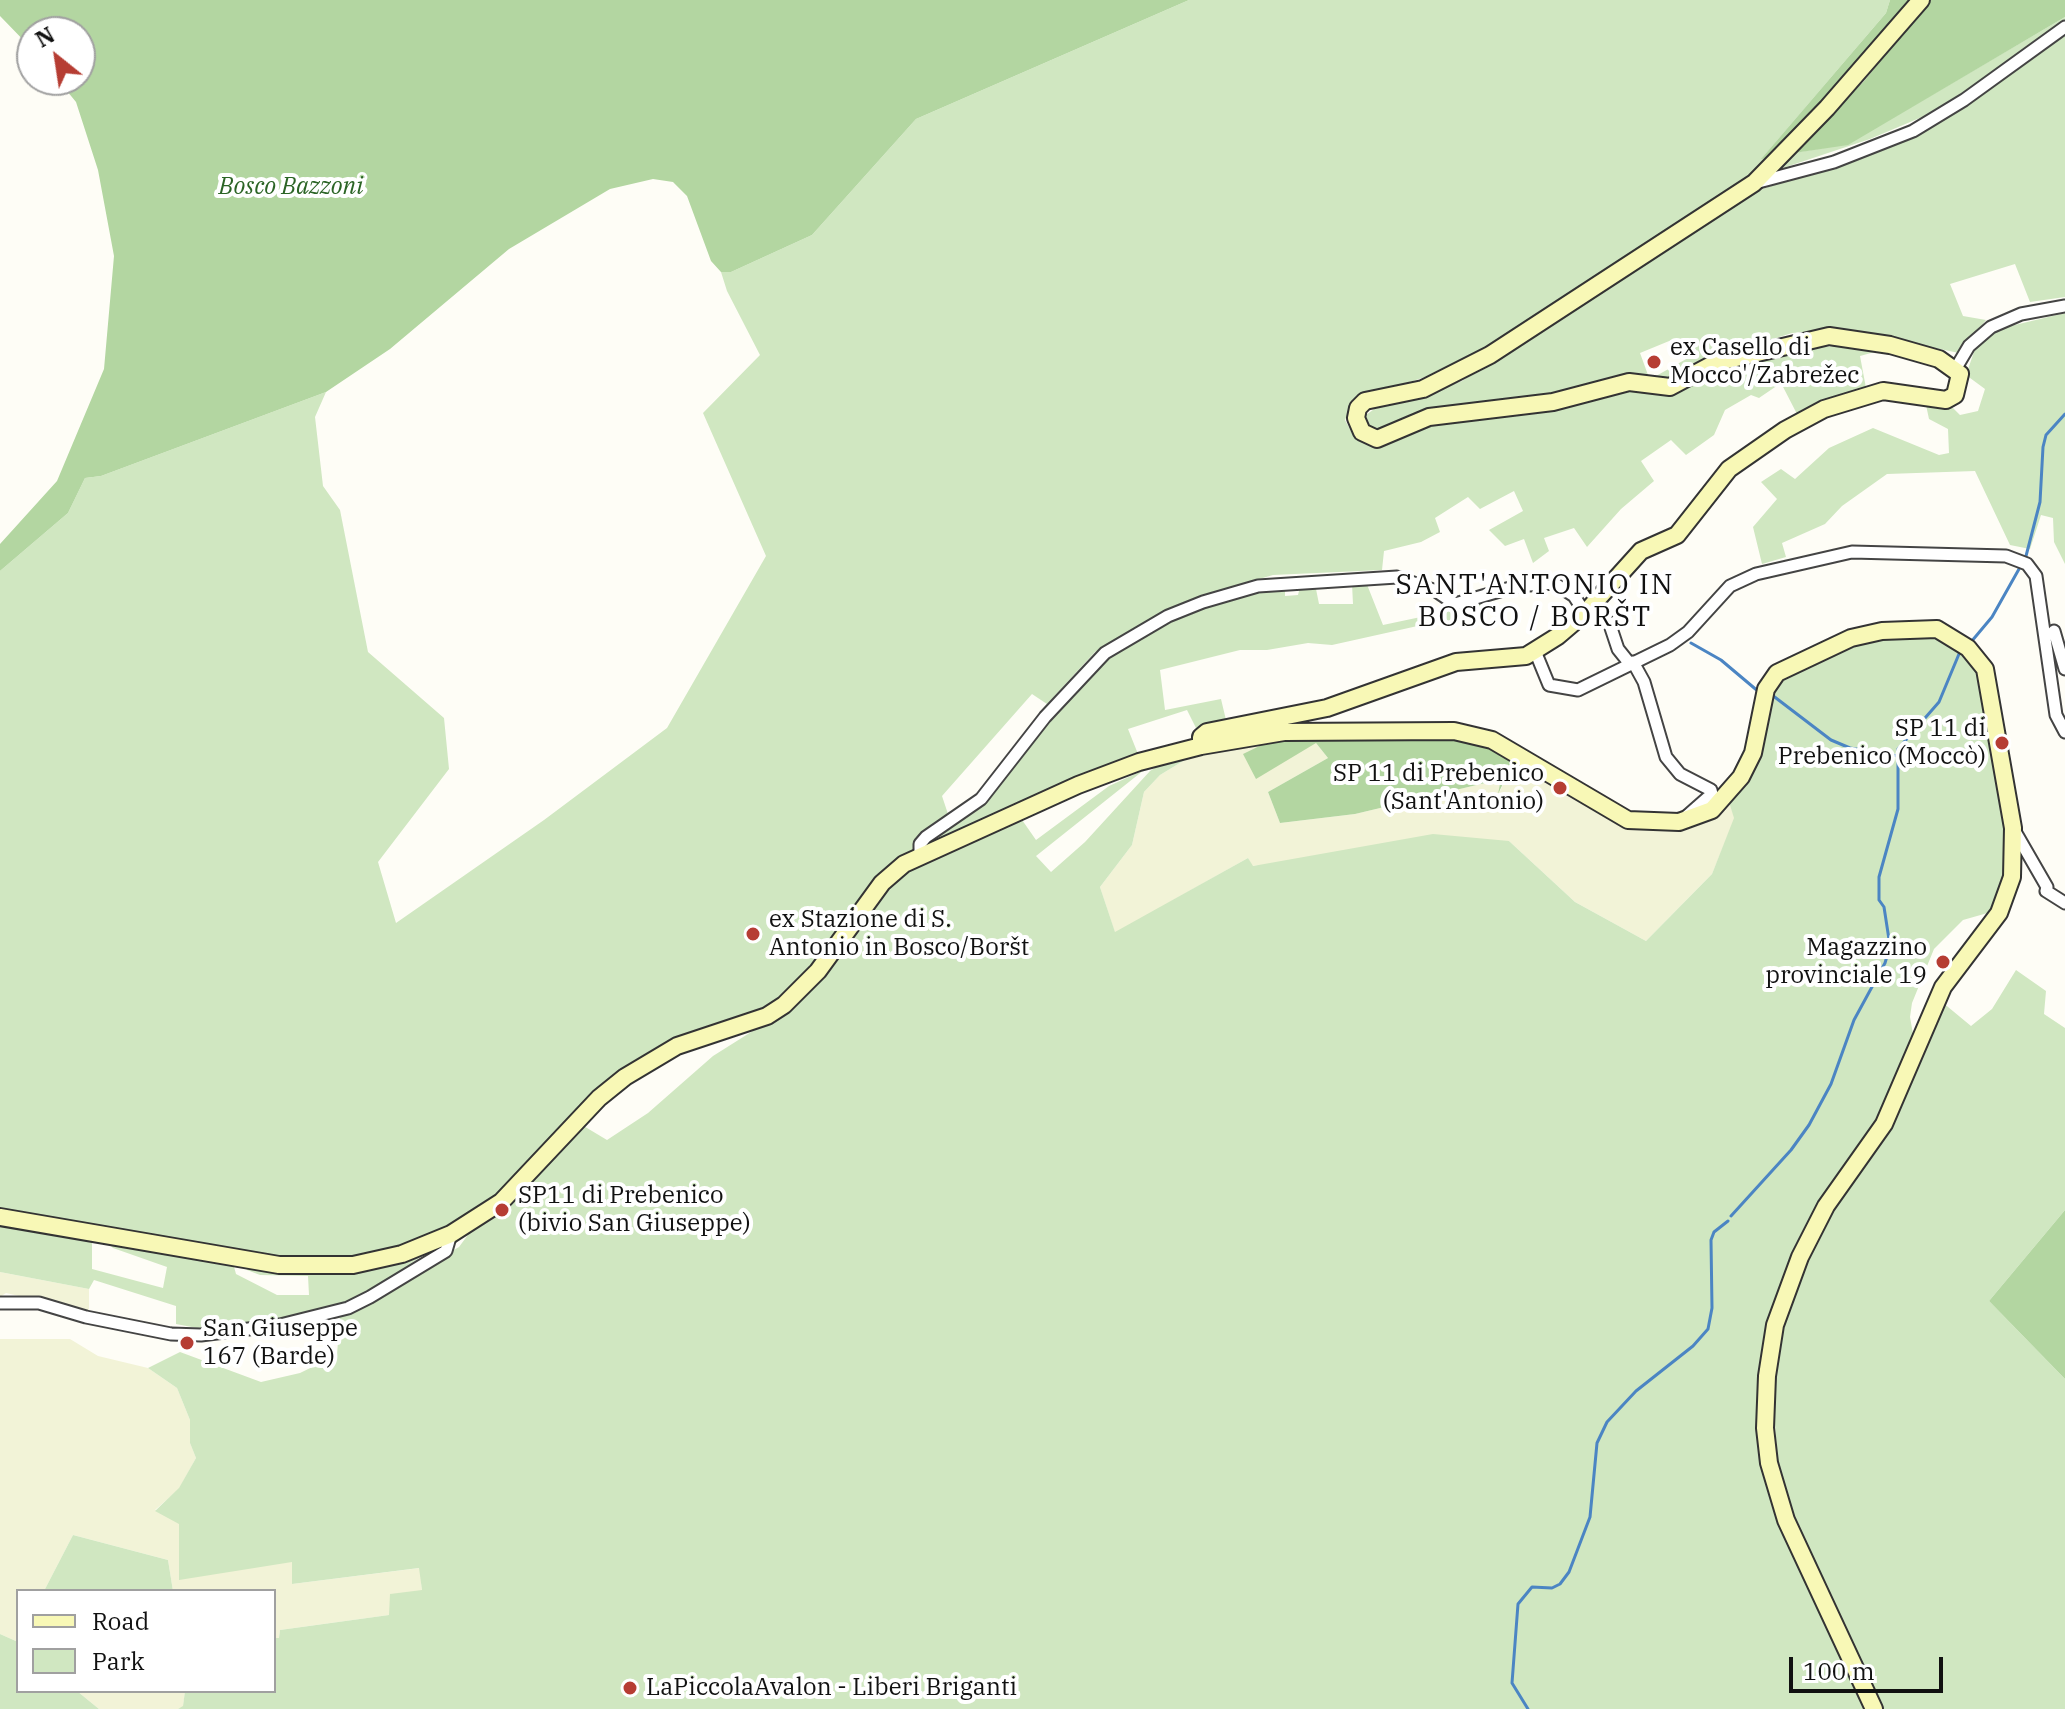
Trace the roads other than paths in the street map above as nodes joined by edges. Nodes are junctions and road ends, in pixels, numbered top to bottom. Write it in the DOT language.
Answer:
graph roads {
  1 [pos="1921,0"];
  2 [pos="2065,27"];
  3 [pos="1754,183"];
  4 [pos="2065,306"];
  5 [pos="1956,368"];
  6 [pos="2042,598"];
  7 [pos="1590,608"];
  8 [pos="1535,651"];
  9 [pos="1632,663"];
  10 [pos="2065,669"];
  11 [pos="2064,725"];
  12 [pos="1201,746"];
  13 [pos="1679,822"];
  14 [pos="2013,828"];
  15 [pos="920,854"];
  16 [pos="2064,904"];
  17 [pos="0,1217"];
  18 [pos="451,1234"];
  19 [pos="0,1303"];
  20 [pos="1874,1709"];
  1 -- 3 [label="main road"];
  2 -- 3 [label="street"];
  3 -- 5 [label="main road"];
  4 -- 5 [label="street"];
  5 -- 7 [label="main road"];
  6 -- 9 [label="street"];
  6 -- 10 [label="street"];
  6 -- 11 [label="street"];
  7 -- 8 [label="main road"];
  7 -- 9 [label="street"];
  7 -- 15 [label="street"];
  8 -- 9 [label="street"];
  8 -- 12 [label="main road"];
  9 -- 13 [label="street"];
  12 -- 13 [label="main road"];
  12 -- 15 [label="main road"];
  13 -- 14 [label="main road"];
  14 -- 16 [label="street"];
  14 -- 20 [label="main road"];
  15 -- 18 [label="main road"];
  17 -- 18 [label="main road"];
  18 -- 19 [label="street"];
}
